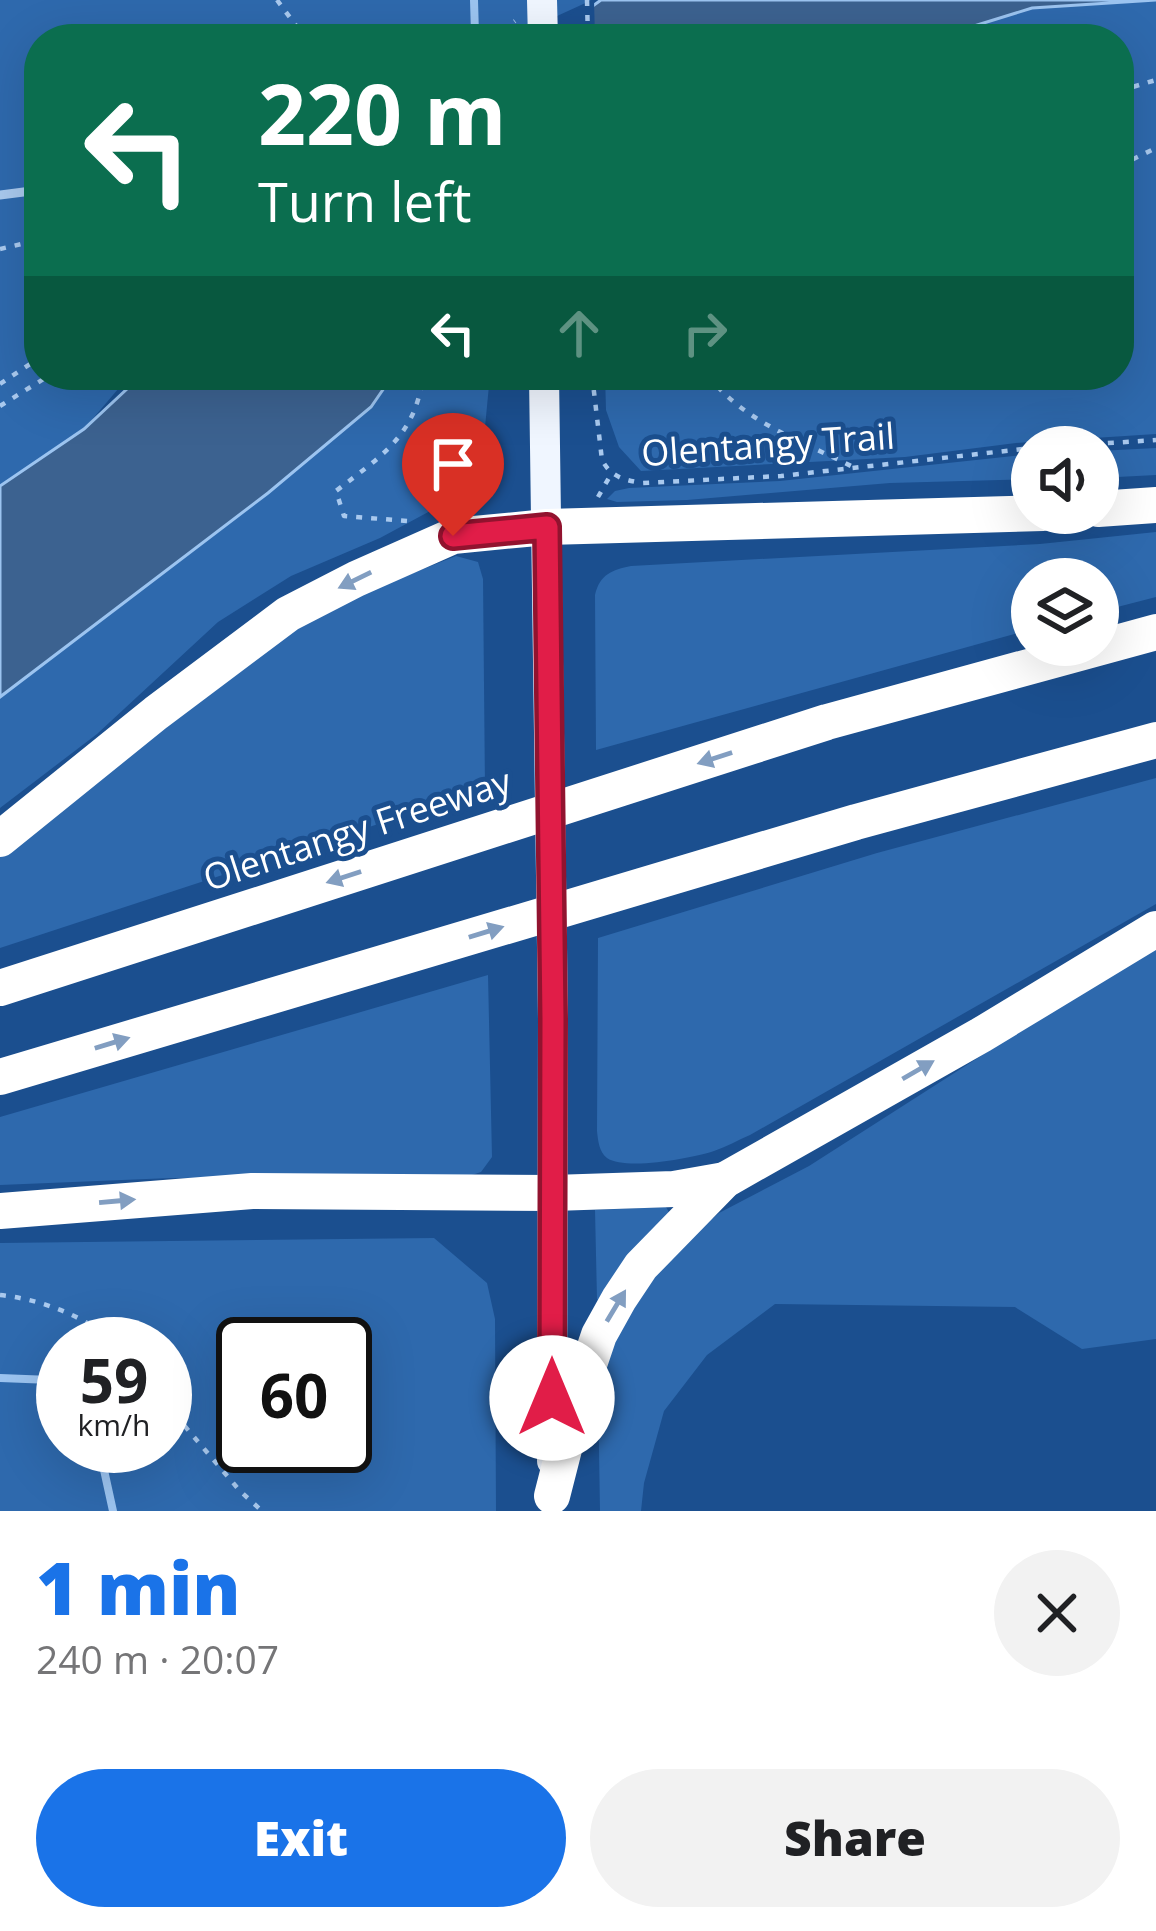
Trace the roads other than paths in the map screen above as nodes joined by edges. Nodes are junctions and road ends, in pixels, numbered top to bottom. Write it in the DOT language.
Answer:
graph roads {
  1 [pos="544,390"];
  2 [pos="1156,505"];
  3 [pos="1119,508"];
  4 [pos="1011,514"];
  5 [pos="547,527"];
  6 [pos="1156,632"];
  7 [pos="1156,740"];
  8 [pos="0,839"];
  9 [pos="1156,929"];
  10 [pos="0,988"];
  11 [pos="0,1077"];
  12 [pos="725,1180"];
  13 [pos="553,1193"];
  14 [pos="0,1210"];
  15 [pos="552,1503"];
  1 -- 5 [label="main road"];
  2 -- 3 [label="highway"];
  4 -- 5 [label="highway"];
  5 -- 8 [label="highway, one-way"];
  5 -- 13 [label="main road"];
  6 -- 10 [label="highway, Olentangy Freeway, one-way"];
  11 -- 7 [label="highway, one-way"];
  12 -- 9 [label="highway, one-way"];
  12 -- 13 [label="highway"];
  15 -- 12 [label="highway, one-way"];
  14 -- 13 [label="highway, one-way"];
  13 -- 15 [label="main road"];
}
